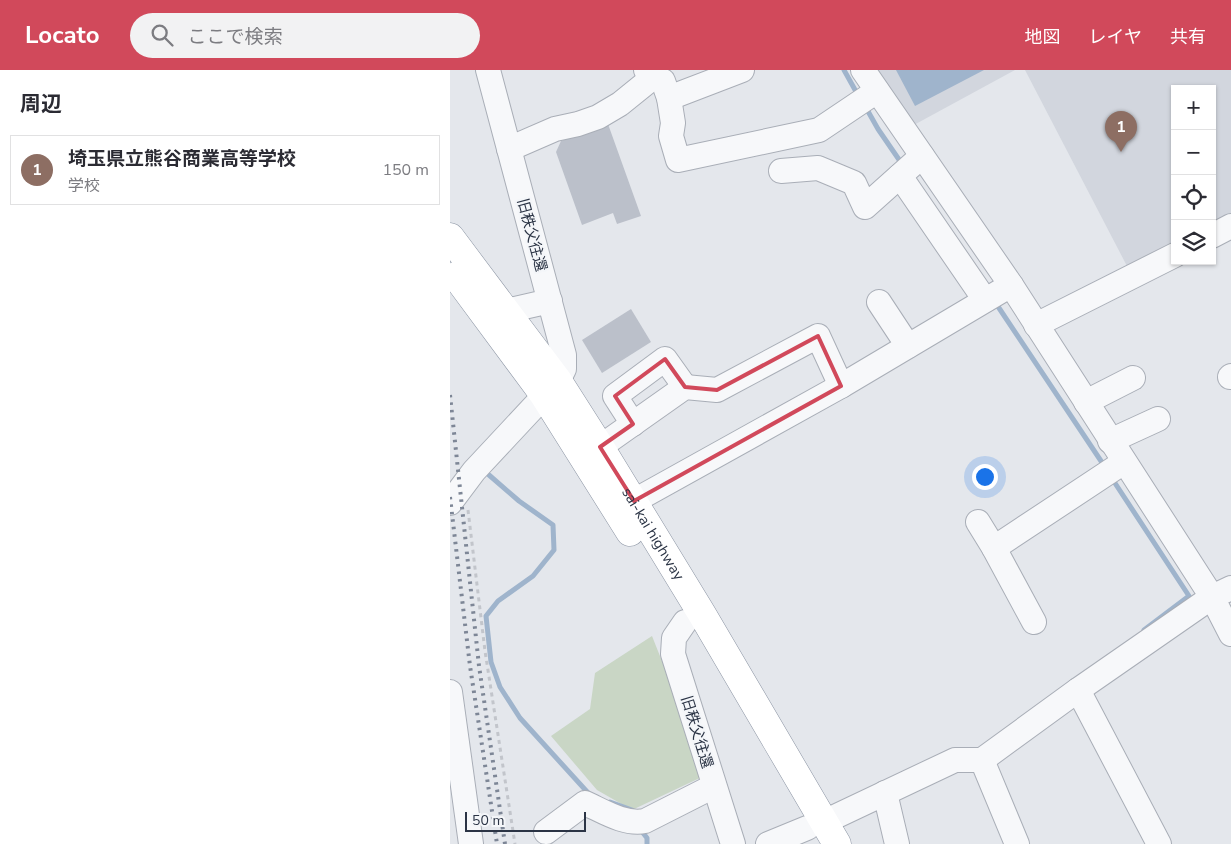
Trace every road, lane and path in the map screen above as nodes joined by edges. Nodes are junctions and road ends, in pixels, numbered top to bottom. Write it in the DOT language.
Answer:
graph roads {
  1 [pos="488,70"];
  2 [pos="742,70"];
  3 [pos="863,70"];
  4 [pos="648,75"];
  5 [pos="877,91"];
  6 [pos="670,98"];
  7 [pos="509,149"];
  8 [pos="922,156"];
  9 [pos="782,171"];
  10 [pos="900,176"];
  11 [pos="1231,226"];
  12 [pos="1216,234"];
  13 [pos="450,236"];
  14 [pos="1171,257"];
  15 [pos="450,268"];
  16 [pos="1011,285"];
  17 [pos="985,300"];
  18 [pos="550,301"];
  19 [pos="879,302"];
  20 [pos="506,311"];
  21 [pos="1036,325"];
  22 [pos="908,346"];
  23 [pos="1132,378"];
  24 [pos="841,386"];
  25 [pos="551,388"];
  26 [pos="685,388"];
  27 [pos="1086,402"];
  28 [pos="1158,420"];
  29 [pos="633,424"];
  30 [pos="1110,440"];
  31 [pos="600,447"];
  32 [pos="1124,462"];
  33 [pos="465,483"];
  34 [pos="634,501"];
  35 [pos="450,503"];
  36 [pos="978,522"];
  37 [pos="994,548"];
  38 [pos="1222,592"];
  39 [pos="685,622"];
  40 [pos="1034,622"];
  41 [pos="1231,634"];
  42 [pos="1078,690"];
  43 [pos="450,692"];
  44 [pos="982,760"];
  45 [pos="714,786"];
  46 [pos="885,793"];
  47 [pos="546,832"];
  48 [pos="821,834"];
  49 [pos="471,844"];
  50 [pos="515,844"];
  51 [pos="733,844"];
  52 [pos="768,844"];
  53 [pos="897,844"];
  54 [pos="1017,844"];
  55 [pos="1159,844"];
  1 -- 7 [label="street, 旧秩父往還"];
  2 -- 6 [label="street"];
  3 -- 5 [label="street"];
  4 -- 6 [label="street"];
  4 -- 7 [label="street"];
  5 -- 6 [label="street"];
  5 -- 8 [label="street"];
  7 -- 18 [label="street, 旧秩父往還"];
  8 -- 10 [label="street"];
  8 -- 16 [label="street"];
  9 -- 10 [label="street"];
  10 -- 17 [label="street"];
  11 -- 12 [label="street"];
  13 -- 20 [label="highway, sai-kai highway"];
  14 -- 21 [label="street"];
  15 -- 25 [label="highway, sai-kai highway"];
  16 -- 17 [label="street"];
  16 -- 21 [label="street"];
  17 -- 22 [label="street"];
  18 -- 20 [label="street"];
  18 -- 25 [label="street, 旧秩父往還"];
  19 -- 22 [label="street"];
  20 -- 25 [label="highway, sai-kai highway"];
  21 -- 27 [label="street"];
  22 -- 24 [label="street"];
  23 -- 27 [label="street"];
  24 -- 26 [label="street"];
  24 -- 34 [label="street"];
  25 -- 31 [label="highway, sai-kai highway"];
  25 -- 33 [label="street"];
  25 -- 39 [label="highway, sai-kai highway"];
  26 -- 29 [label="street"];
  26 -- 29 [label="street"];
  27 -- 30 [label="street"];
  28 -- 30 [label="street"];
  29 -- 31 [label="street"];
  30 -- 32 [label="street"];
  31 -- 34 [label="highway, sai-kai highway"];
  32 -- 37 [label="street"];
  32 -- 38 [label="street"];
  33 -- 35 [label="street"];
  33 -- 50 [label="path"];
  34 -- 48 [label="highway, sai-kai highway"];
  36 -- 37 [label="street"];
  37 -- 40 [label="street"];
  38 -- 41 [label="street"];
  38 -- 42 [label="street"];
  39 -- 45 [label="street, 旧秩父往還"];
  39 -- 48 [label="highway, sai-kai highway"];
  42 -- 44 [label="street"];
  42 -- 55 [label="street"];
  43 -- 49 [label="street"];
  44 -- 46 [label="street"];
  44 -- 54 [label="street"];
  45 -- 47 [label="street"];
  45 -- 51 [label="street, 旧秩父往還"];
  46 -- 48 [label="street"];
  46 -- 53 [label="street"];
  48 -- 52 [label="street"];
}
